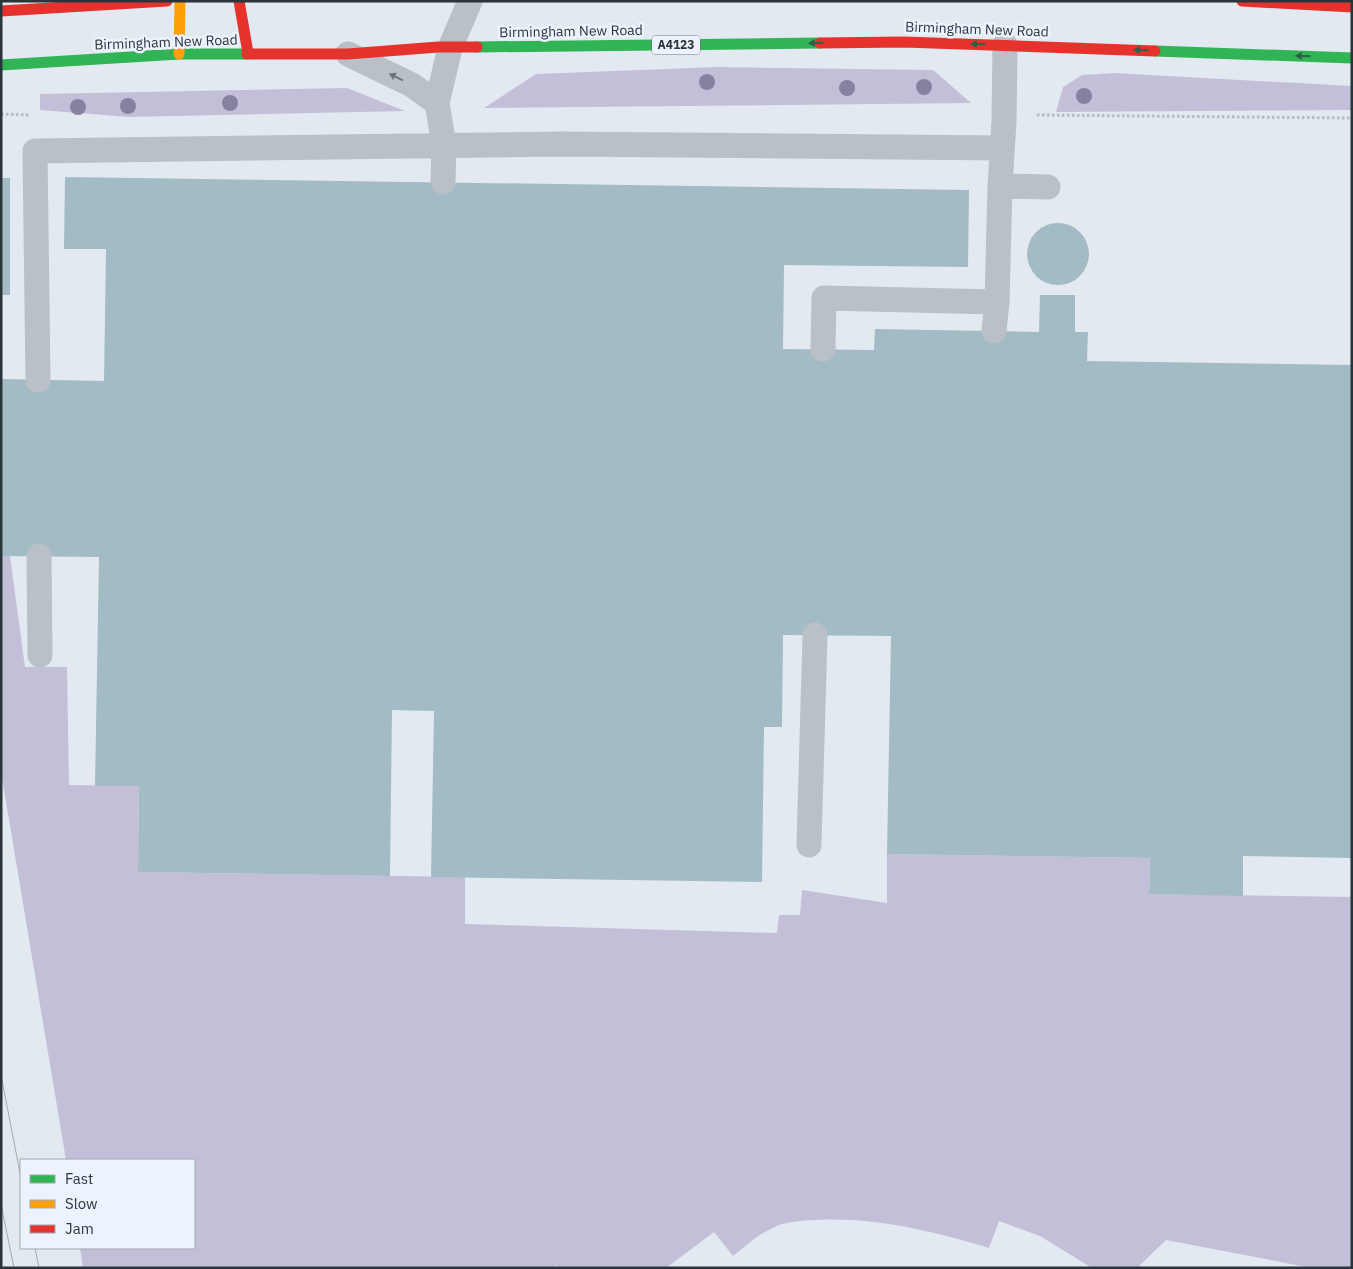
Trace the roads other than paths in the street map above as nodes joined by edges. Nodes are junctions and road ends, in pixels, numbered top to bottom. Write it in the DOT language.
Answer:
graph roads {
  1 [pos="167,1"];
  2 [pos="180,1"];
  3 [pos="239,1"];
  4 [pos="470,1"];
  5 [pos="1242,1"];
  6 [pos="1352,7"];
  7 [pos="1,11"];
  8 [pos="1004,45"];
  9 [pos="450,48"];
  10 [pos="248,53"];
  11 [pos="179,54"];
  12 [pos="348,54"];
  13 [pos="1352,58"];
  14 [pos="1,65"];
  15 [pos="437,103"];
  16 [pos="444,145"];
  17 [pos="1002,148"];
  18 [pos="443,182"];
  19 [pos="1000,186"];
  20 [pos="1048,187"];
  21 [pos="997,302"];
  22 [pos="994,331"];
  23 [pos="823,349"];
  24 [pos="38,380"];
  25 [pos="39,556"];
  26 [pos="815,635"];
  27 [pos="40,655"];
  28 [pos="809,845"];
  1 -- 7 [label="highway"];
  2 -- 11 [label="highway"];
  3 -- 10 [label="highway"];
  4 -- 9 [label="lane"];
  5 -- 6 [label="highway"];
  8 -- 9 [label="highway, Birmingham New Road / A4123, one-way"];
  13 -- 8 [label="highway, Birmingham New Road / A4123, one-way"];
  8 -- 17 [label="lane"];
  9 -- 12 [label="highway, Birmingham New Road / A4123"];
  9 -- 15 [label="lane"];
  10 -- 11 [label="highway, Birmingham New Road / A4123"];
  10 -- 12 [label="highway, Birmingham New Road / A4123"];
  11 -- 14 [label="highway, Birmingham New Road / A4123"];
  15 -- 12 [label="lane, one-way"];
  15 -- 16 [label="lane"];
  16 -- 17 [label="lane"];
  16 -- 18 [label="lane"];
  16 -- 24 [label="lane"];
  17 -- 19 [label="lane"];
  19 -- 20 [label="lane"];
  19 -- 21 [label="lane"];
  21 -- 22 [label="lane"];
  21 -- 23 [label="lane"];
  25 -- 27 [label="lane"];
  26 -- 28 [label="lane"];
}
